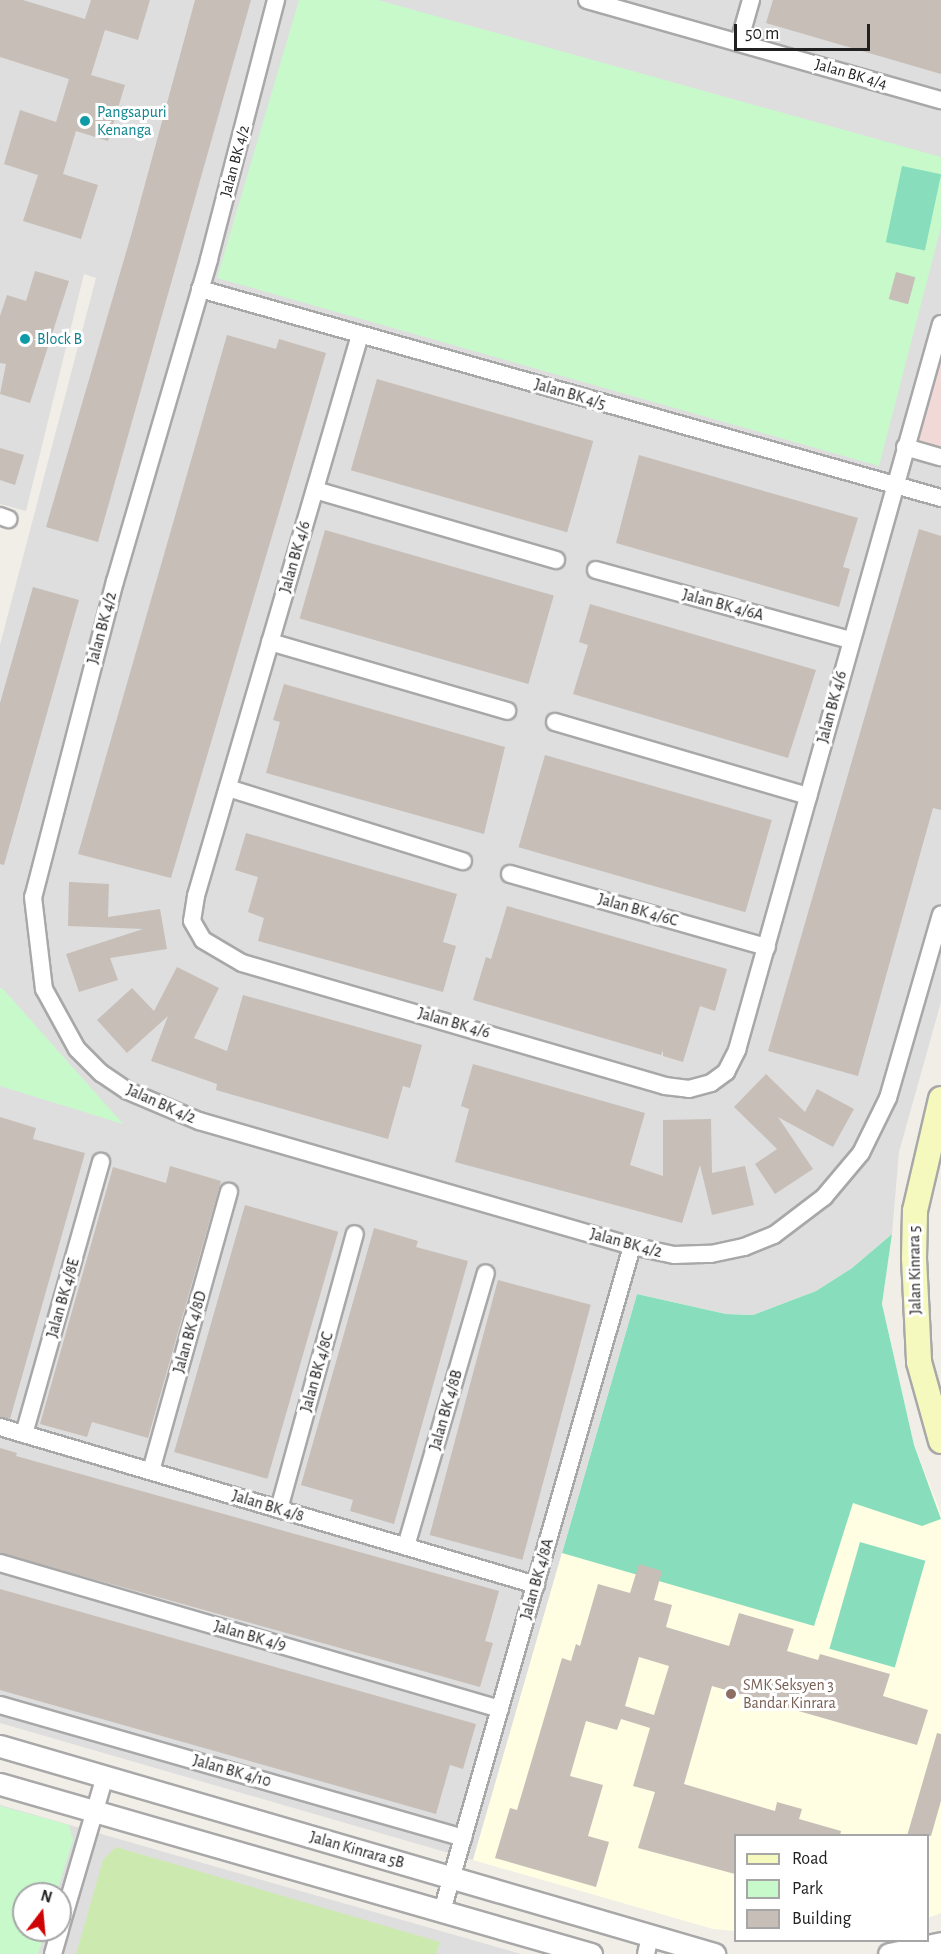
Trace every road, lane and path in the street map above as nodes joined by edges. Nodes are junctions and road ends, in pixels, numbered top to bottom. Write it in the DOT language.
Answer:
graph roads {
  1 [pos="276,0"];
  2 [pos="587,0"];
  3 [pos="751,0"];
  4 [pos="739,42"];
  5 [pos="941,100"];
  6 [pos="200,289"];
  7 [pos="941,324"];
  8 [pos="360,335"];
  9 [pos="905,447"];
  10 [pos="941,457"];
  11 [pos="894,485"];
  12 [pos="315,489"];
  13 [pos="941,498"];
  14 [pos="556,560"];
  15 [pos="596,570"];
  16 [pos="850,640"];
  17 [pos="270,642"];
  18 [pos="507,711"];
  19 [pos="555,722"];
  20 [pos="228,788"];
  21 [pos="808,795"];
  22 [pos="463,861"];
  23 [pos="510,874"];
  24 [pos="941,914"];
  25 [pos="767,946"];
  26 [pos="941,1099"];
  27 [pos="101,1162"];
  28 [pos="229,1192"];
  29 [pos="355,1234"];
  30 [pos="632,1246"];
  31 [pos="486,1273"];
  32 [pos="0,1427"];
  33 [pos="24,1434"];
  34 [pos="941,1441"];
  35 [pos="151,1471"];
  36 [pos="279,1509"];
  37 [pos="406,1546"];
  38 [pos="0,1563"];
  39 [pos="536,1585"];
  40 [pos="0,1705"];
  41 [pos="500,1709"];
  42 [pos="0,1746"];
  43 [pos="105,1776"];
  44 [pos="0,1784"];
  45 [pos="96,1810"];
  46 [pos="463,1838"];
  47 [pos="452,1878"];
  48 [pos="72,1890"];
  49 [pos="442,1911"];
  50 [pos="941,1943"];
  51 [pos="648,1945"];
  52 [pos="591,1954"];
  53 [pos="714,1954"];
  54 [pos="889,1954"];
  1 -- 6 [label="street, Jalan BK 4/2"];
  2 -- 4 [label="street, Jalan BK 4/4"];
  3 -- 4 [label="street"];
  4 -- 5 [label="street, Jalan BK 4/4"];
  6 -- 8 [label="street, Jalan BK 4/5"];
  6 -- 30 [label="street, Jalan BK 4/2"];
  7 -- 9 [label="street, Jalan BK 4/6"];
  8 -- 11 [label="street, Jalan BK 4/5"];
  8 -- 12 [label="street, Jalan BK 4/6"];
  9 -- 10 [label="street"];
  9 -- 11 [label="street, Jalan BK 4/6"];
  11 -- 13 [label="street, Jalan BK 4/5"];
  11 -- 16 [label="street, Jalan BK 4/6"];
  12 -- 14 [label="street"];
  12 -- 17 [label="street, Jalan BK 4/6"];
  15 -- 16 [label="street, Jalan BK 4/6A"];
  16 -- 21 [label="street, Jalan BK 4/6"];
  17 -- 18 [label="street"];
  17 -- 20 [label="street, Jalan BK 4/6"];
  19 -- 21 [label="street"];
  20 -- 22 [label="street"];
  20 -- 25 [label="street, Jalan BK 4/6"];
  21 -- 25 [label="street, Jalan BK 4/6"];
  23 -- 25 [label="street, Jalan BK 4/6C"];
  24 -- 30 [label="street, Jalan BK 4/2"];
  26 -- 34 [label="main road, Jalan Kinrara 5"];
  27 -- 33 [label="street, Jalan BK 4/8E"];
  28 -- 35 [label="street, Jalan BK 4/8D"];
  29 -- 36 [label="street, Jalan BK 4/8C"];
  30 -- 39 [label="street, Jalan BK 4/8A"];
  31 -- 37 [label="street, Jalan BK 4/8B"];
  32 -- 33 [label="street, Jalan BK 4/8"];
  33 -- 35 [label="street, Jalan BK 4/8"];
  35 -- 36 [label="street, Jalan BK 4/8"];
  36 -- 37 [label="street, Jalan BK 4/8"];
  37 -- 39 [label="street, Jalan BK 4/8"];
  38 -- 41 [label="street, Jalan BK 4/9"];
  39 -- 41 [label="street, Jalan BK 4/8A"];
  40 -- 46 [label="street, Jalan BK 4/10"];
  41 -- 46 [label="street, Jalan BK 4/8A"];
  42 -- 43 [label="street, Jalan Kinrara 5B"];
  43 -- 45 [label="street"];
  43 -- 47 [label="street, Jalan Kinrara 5B"];
  44 -- 45 [label="street"];
  45 -- 48 [label="street"];
  45 -- 49 [label="street"];
  46 -- 47 [label="street, Jalan BK 4/8A"];
  47 -- 49 [label="street, Jalan BK 4/8A"];
  47 -- 51 [label="street, Jalan Kinrara 5B"];
  49 -- 52 [label="street"];
  50 -- 54 [label="street"];
  51 -- 53 [label="street, Jalan Kinrara 5B"];
}
